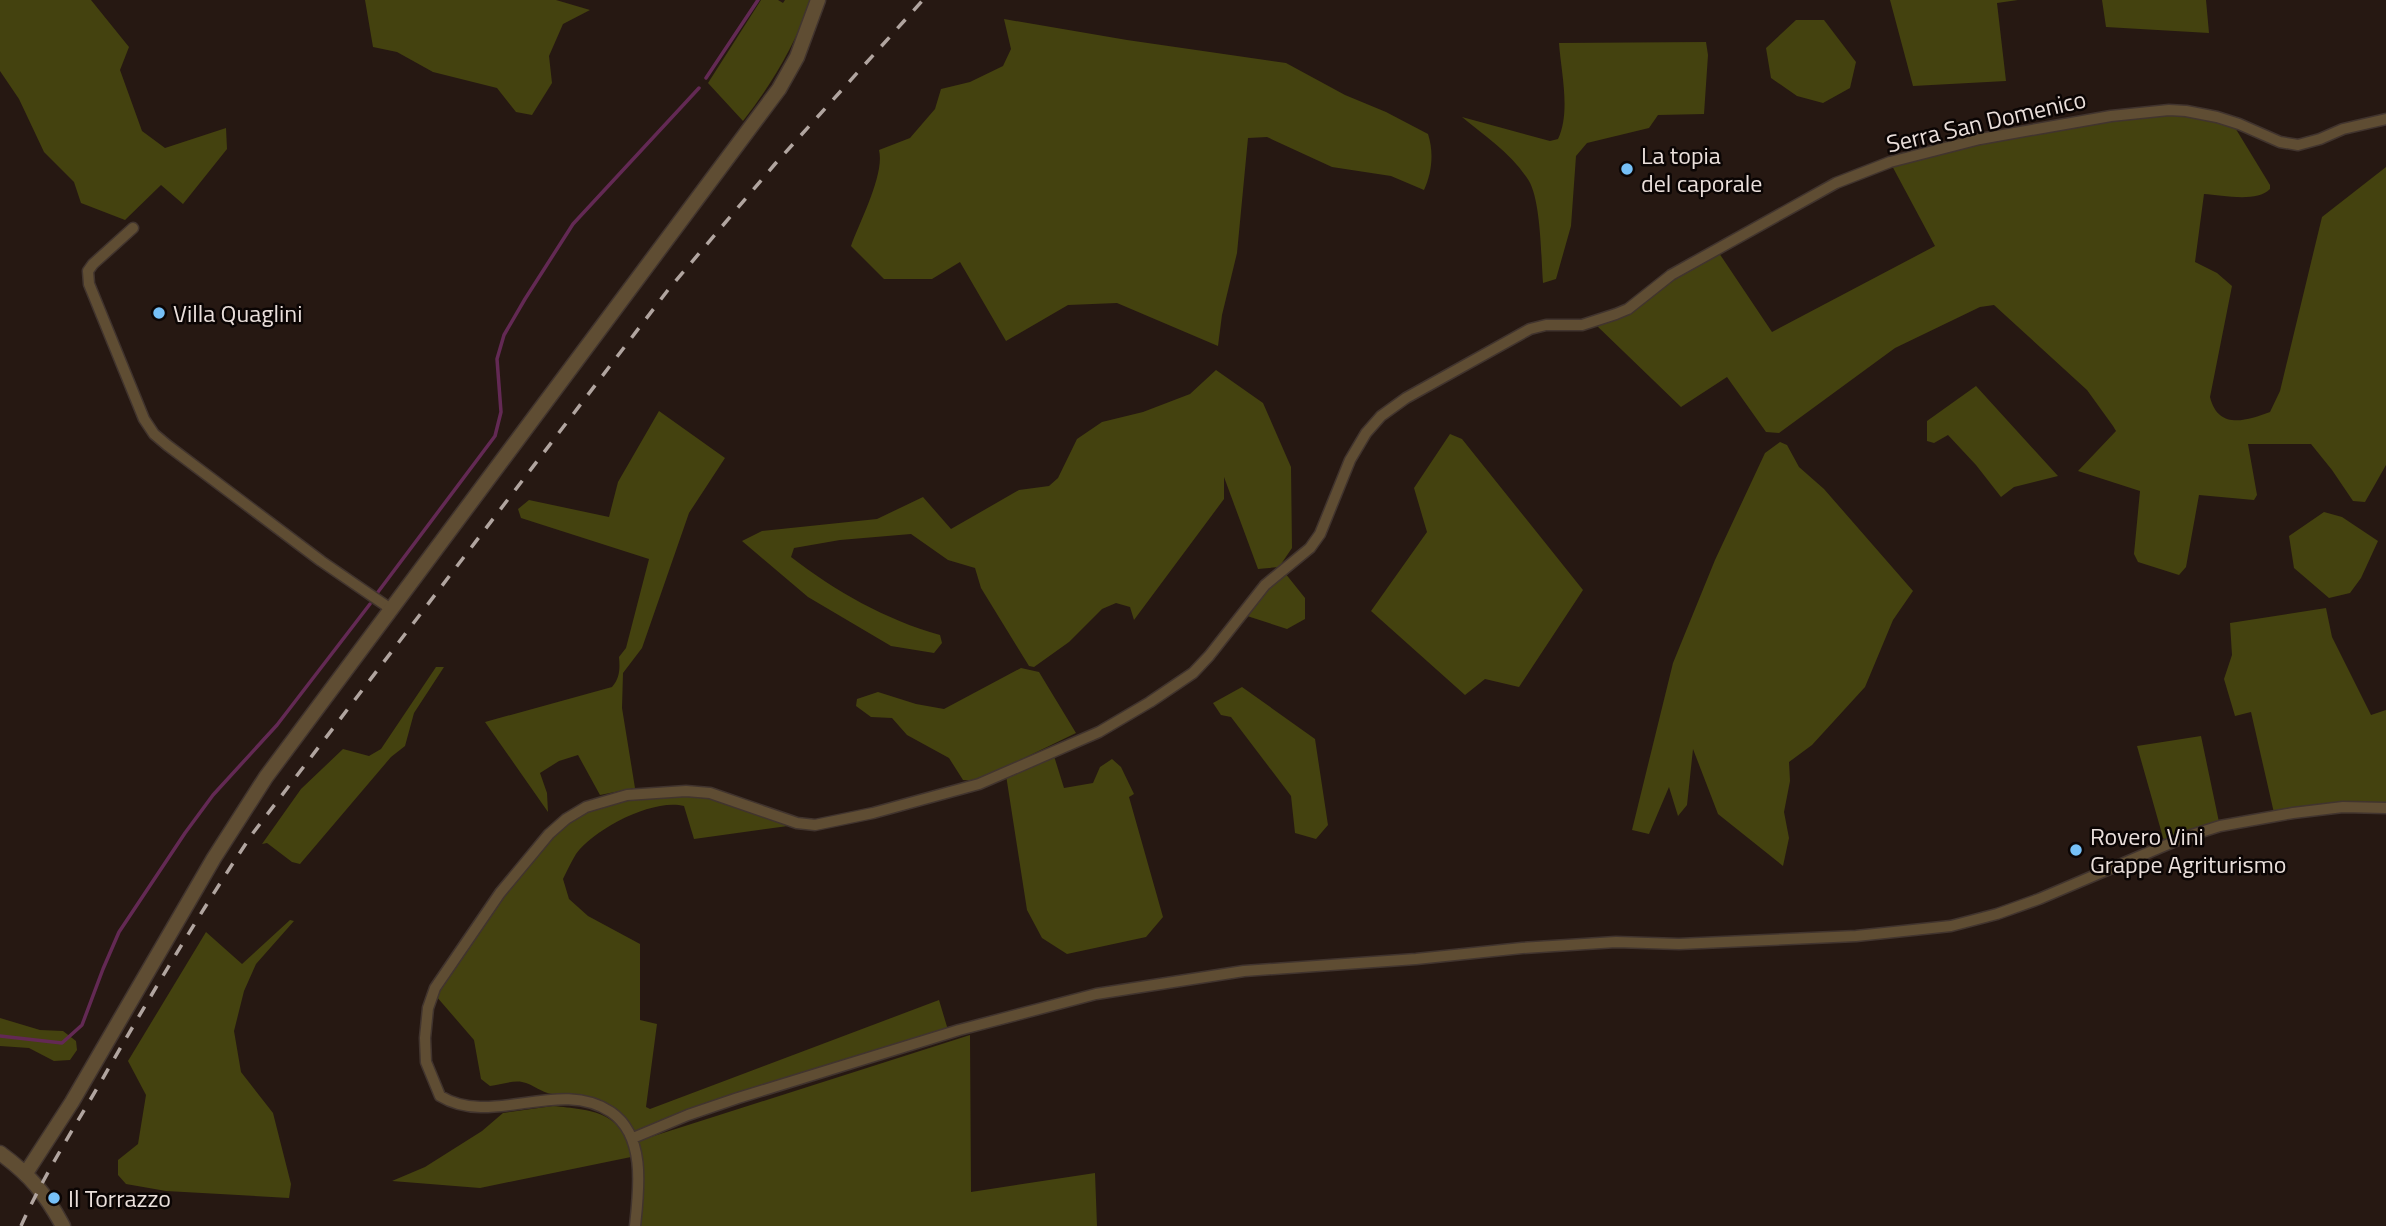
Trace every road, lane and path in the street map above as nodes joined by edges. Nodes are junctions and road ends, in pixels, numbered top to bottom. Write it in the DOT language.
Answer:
graph roads {
  1 [pos="818,0"];
  2 [pos="2386,119"];
  3 [pos="132,229"];
  4 [pos="391,609"];
  5 [pos="2386,808"];
  6 [pos="633,1138"];
  7 [pos="0,1153"];
  8 [pos="26,1173"];
  9 [pos="63,1226"];
  10 [pos="635,1226"];
  1 -- 4 [label="street"];
  2 -- 6 [label="street, Serra San Domenico"];
  3 -- 4 [label="street"];
  4 -- 8 [label="street"];
  5 -- 6 [label="street"];
  6 -- 10 [label="street"];
  7 -- 8 [label="street"];
  8 -- 9 [label="street"];
}
